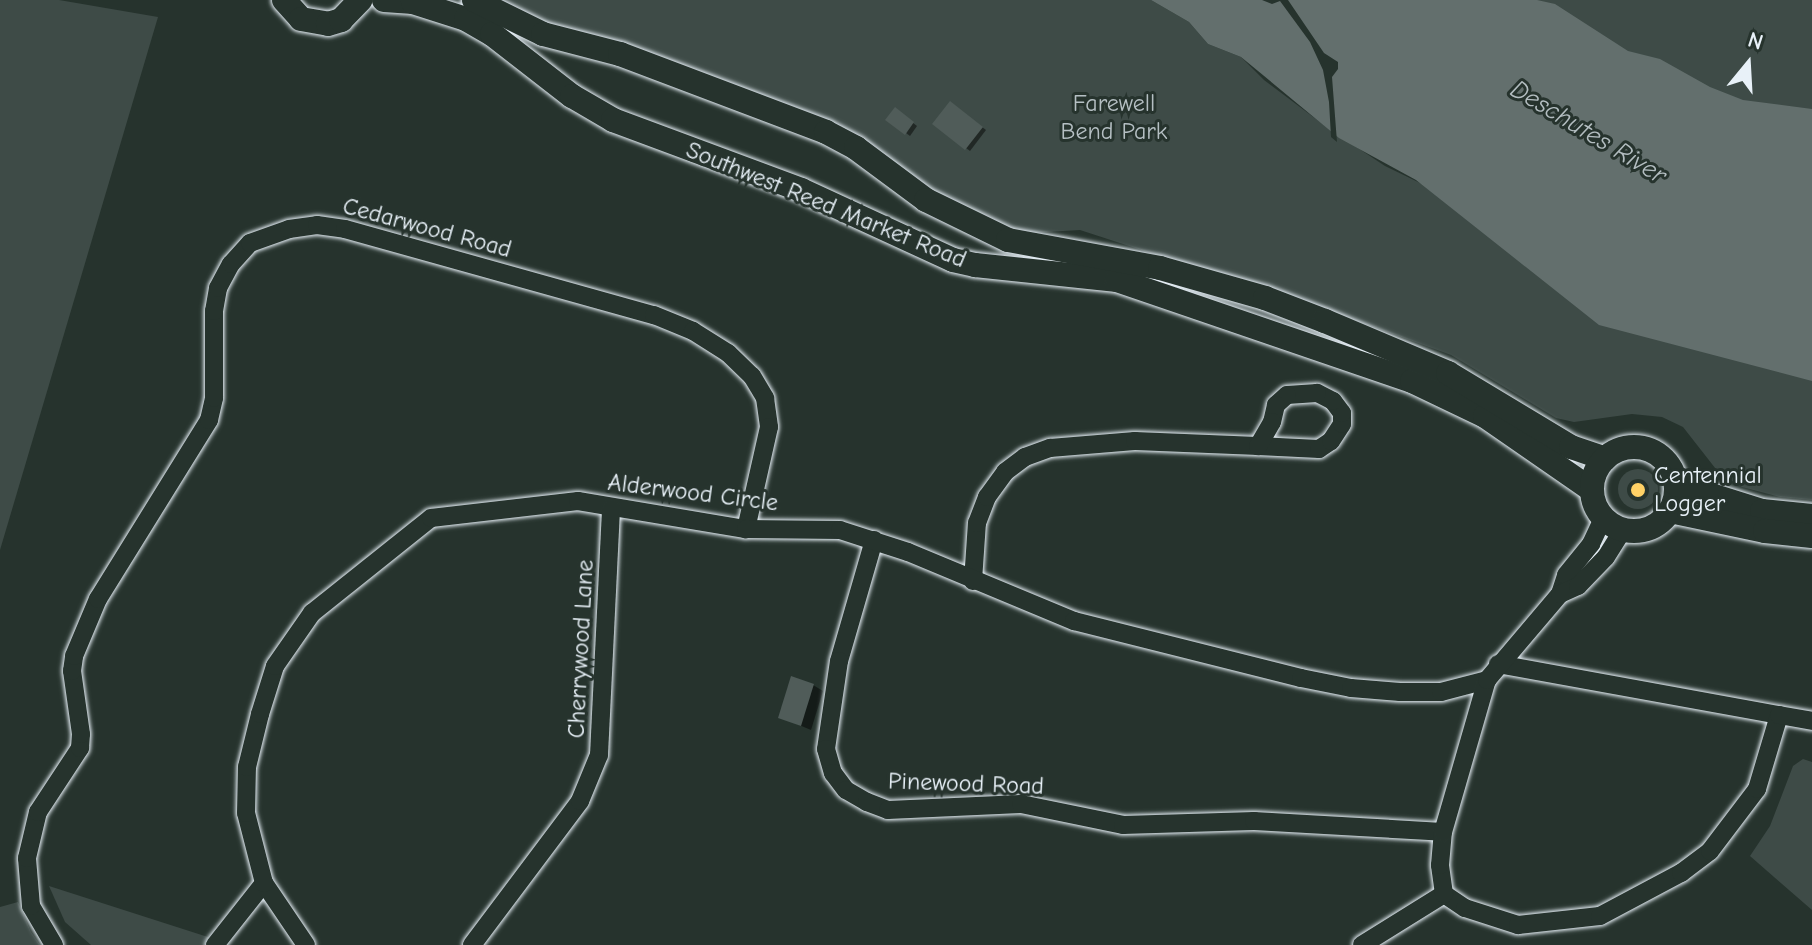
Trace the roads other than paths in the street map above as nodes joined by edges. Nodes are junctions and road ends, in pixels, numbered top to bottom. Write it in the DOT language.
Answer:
graph roads {
  1 [pos="284,0"];
  2 [pos="360,0"];
  3 [pos="384,0"];
  4 [pos="474,0"];
  5 [pos="1258,446"];
  6 [pos="1605,459"];
  7 [pos="1676,484"];
  8 [pos="1592,490"];
  9 [pos="611,508"];
  10 [pos="1670,511"];
  11 [pos="1812,516"];
  12 [pos="1613,524"];
  13 [pos="746,529"];
  14 [pos="1812,536"];
  15 [pos="874,540"];
  16 [pos="973,581"];
  17 [pos="1498,664"];
  18 [pos="1487,680"];
  19 [pos="1779,715"];
  20 [pos="1812,721"];
  21 [pos="1443,832"];
  22 [pos="264,883"];
  23 [pos="1444,894"];
  24 [pos="54,945"];
  25 [pos="215,945"];
  26 [pos="306,945"];
  27 [pos="472,945"];
  28 [pos="1362,945"];
  1 -- 2 [label="main road"];
  3 -- 8 [label="main road, Southwest Reed Market Road"];
  4 -- 6 [label="main road, Southwest Reed Market Road"];
  5 -- 5 [label="street"];
  5 -- 16 [label="street"];
  6 -- 7 [label="main road"];
  6 -- 8 [label="main road"];
  7 -- 10 [label="main road"];
  7 -- 11 [label="main road"];
  8 -- 12 [label="main road"];
  9 -- 13 [label="street, Alderwood Circle"];
  9 -- 22 [label="street, Alderwood Circle"];
  9 -- 27 [label="street, Cherrywood Lane"];
  10 -- 12 [label="main road"];
  10 -- 14 [label="main road"];
  12 -- 17 [label="street"];
  13 -- 15 [label="street, Alderwood Circle"];
  13 -- 24 [label="street, Cedarwood Road"];
  15 -- 16 [label="street, Alderwood Circle"];
  15 -- 21 [label="street, Pinewood Road"];
  16 -- 18 [label="street, Alderwood Circle"];
  17 -- 18 [label="street"];
  17 -- 19 [label="street"];
  18 -- 21 [label="street"];
  19 -- 20 [label="street"];
  19 -- 23 [label="street"];
  21 -- 23 [label="street"];
  22 -- 25 [label="street"];
  22 -- 26 [label="street, Alderwood Circle"];
  23 -- 28 [label="street"];
}
